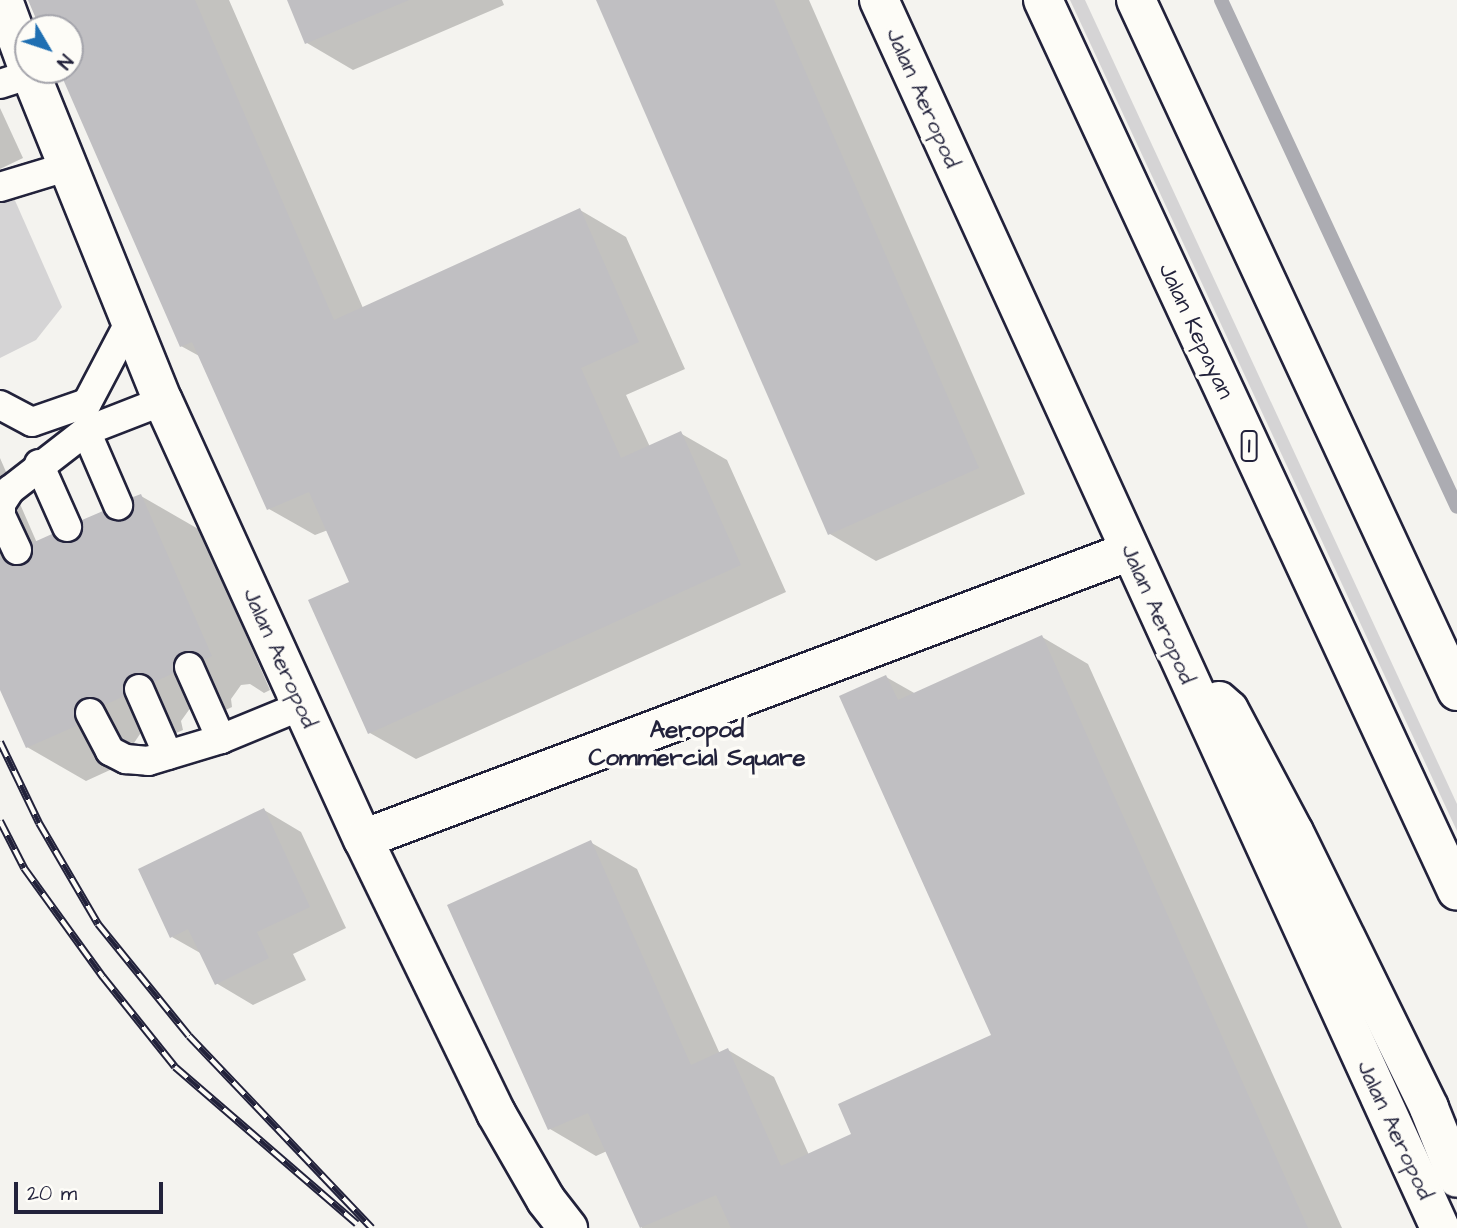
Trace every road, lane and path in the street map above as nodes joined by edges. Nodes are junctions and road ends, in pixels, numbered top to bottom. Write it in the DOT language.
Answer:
graph roads {
  1 [pos="3,0"];
  2 [pos="878,0"];
  3 [pos="1043,0"];
  4 [pos="1136,0"];
  5 [pos="14,43"];
  6 [pos="27,84"];
  7 [pos="69,166"];
  8 [pos="0,187"];
  9 [pos="130,321"];
  10 [pos="163,401"];
  11 [pos="0,405"];
  12 [pos="86,431"];
  13 [pos="38,464"];
  14 [pos="118,505"];
  15 [pos="67,527"];
  16 [pos="17,550"];
  17 [pos="1130,551"];
  18 [pos="189,667"];
  19 [pos="1185,673"];
  20 [pos="139,689"];
  21 [pos="1457,691"];
  22 [pos="301,706"];
  23 [pos="90,713"];
  24 [pos="221,739"];
  25 [pos="168,755"];
  26 [pos="363,839"];
  27 [pos="1457,891"];
  28 [pos="1457,1178"];
  29 [pos="568,1228"];
  30 [pos="1440,1228"];
  1 -- 5 [label="main road, Jalan Aeropod"];
  2 -- 17 [label="main road, Jalan Aeropod"];
  3 -- 27 [label="main road, Jalan Kepayan / 1"];
  4 -- 21 [label="main road"];
  6 -- 7 [label="main road, Jalan Aeropod"];
  7 -- 8 [label="lane"];
  7 -- 9 [label="main road, Jalan Aeropod"];
  9 -- 10 [label="main road, Jalan Aeropod"];
  9 -- 11 [label="lane"];
  10 -- 12 [label="lane"];
  10 -- 22 [label="main road, Jalan Aeropod"];
  12 -- 13 [label="lane"];
  12 -- 14 [label="lane"];
  13 -- 15 [label="lane"];
  13 -- 16 [label="lane"];
  17 -- 19 [label="main road, Jalan Aeropod"];
  17 -- 26 [label="main road"];
  18 -- 24 [label="lane"];
  19 -- 28 [label="main road"];
  19 -- 30 [label="main road, Jalan Aeropod"];
  20 -- 25 [label="lane"];
  22 -- 24 [label="lane"];
  22 -- 26 [label="main road, Jalan Aeropod"];
  23 -- 25 [label="lane"];
  24 -- 25 [label="lane"];
  26 -- 29 [label="main road, Jalan Aeropod"];
}
